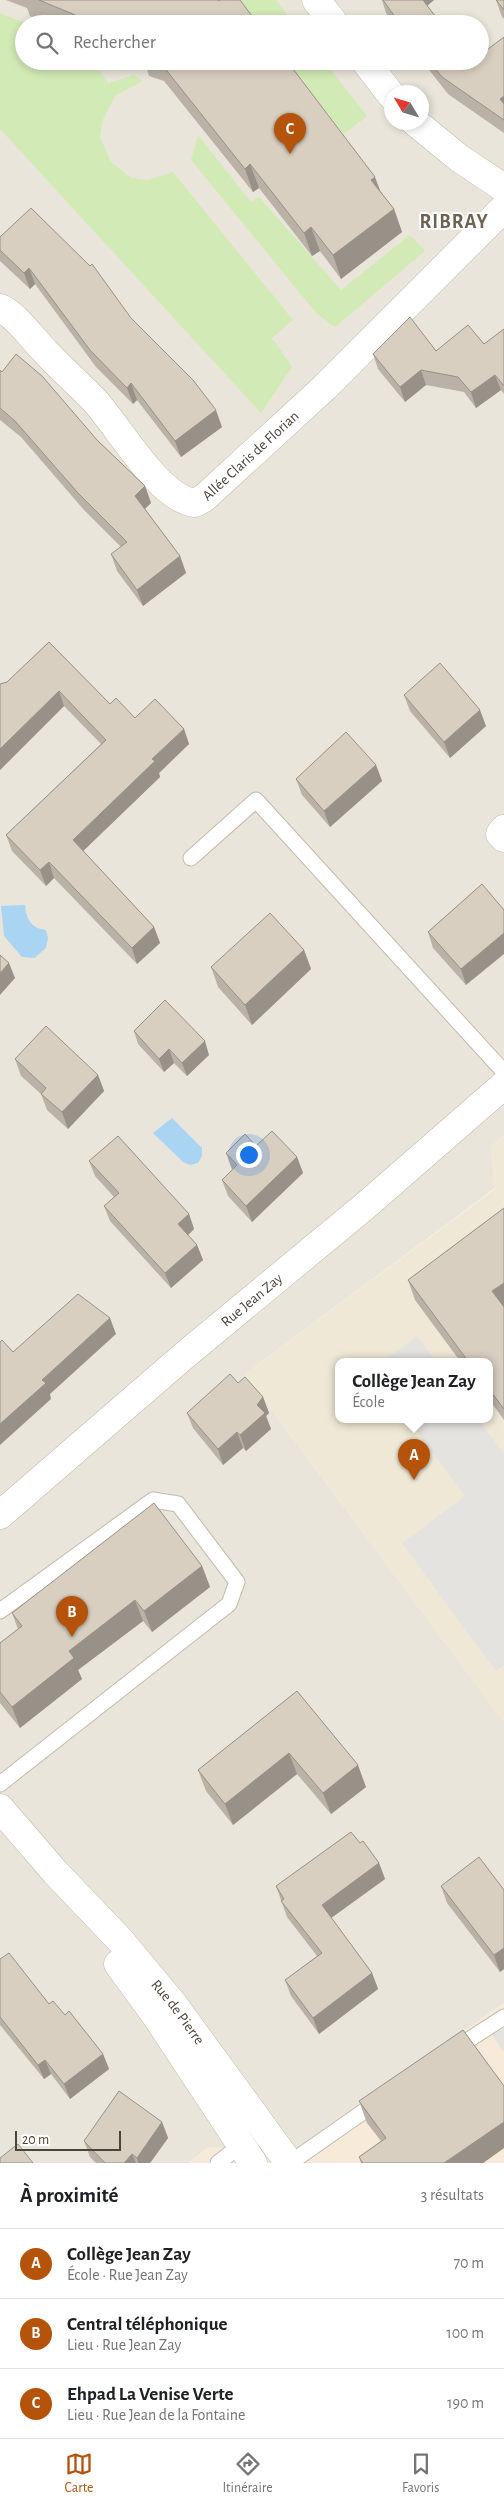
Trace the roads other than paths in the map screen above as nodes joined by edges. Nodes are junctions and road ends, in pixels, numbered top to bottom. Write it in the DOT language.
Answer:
graph roads {
  1 [pos="316,0"];
  2 [pos="328,15"];
  3 [pos="372,70"];
  4 [pos="384,86"];
  5 [pos="425,130"];
  6 [pos="504,188"];
  7 [pos="504,208"];
  8 [pos="0,308"];
  9 [pos="504,829"];
  10 [pos="504,838"];
  11 [pos="191,858"];
  12 [pos="504,1072"];
  13 [pos="504,1085"];
  14 [pos="0,1515"];
  15 [pos="0,1611"];
  16 [pos="0,1784"];
  17 [pos="0,1808"];
  18 [pos="54,1872"];
  19 [pos="504,2018"];
  20 [pos="437,2061"];
  21 [pos="396,2089"];
  22 [pos="247,2154"];
  23 [pos="218,2163"];
  24 [pos="290,2163"];
  1 -- 2 [label="street"];
  3 -- 4 [label="street"];
  5 -- 6 [label="street"];
  7 -- 8 [label="street, Allée Claris de Florian"];
  9 -- 10 [label="street"];
  11 -- 12 [label="lane"];
  13 -- 14 [label="street, Rue Jean Zay"];
  15 -- 16 [label="lane"];
  17 -- 18 [label="street, Rue de Pierre"];
  18 -- 22 [label="street, Rue de Pierre"];
  18 -- 24 [label="street, Rue de Pierre"];
  19 -- 20 [label="lane"];
  21 -- 24 [label="lane"];
  22 -- 23 [label="lane"];
}
